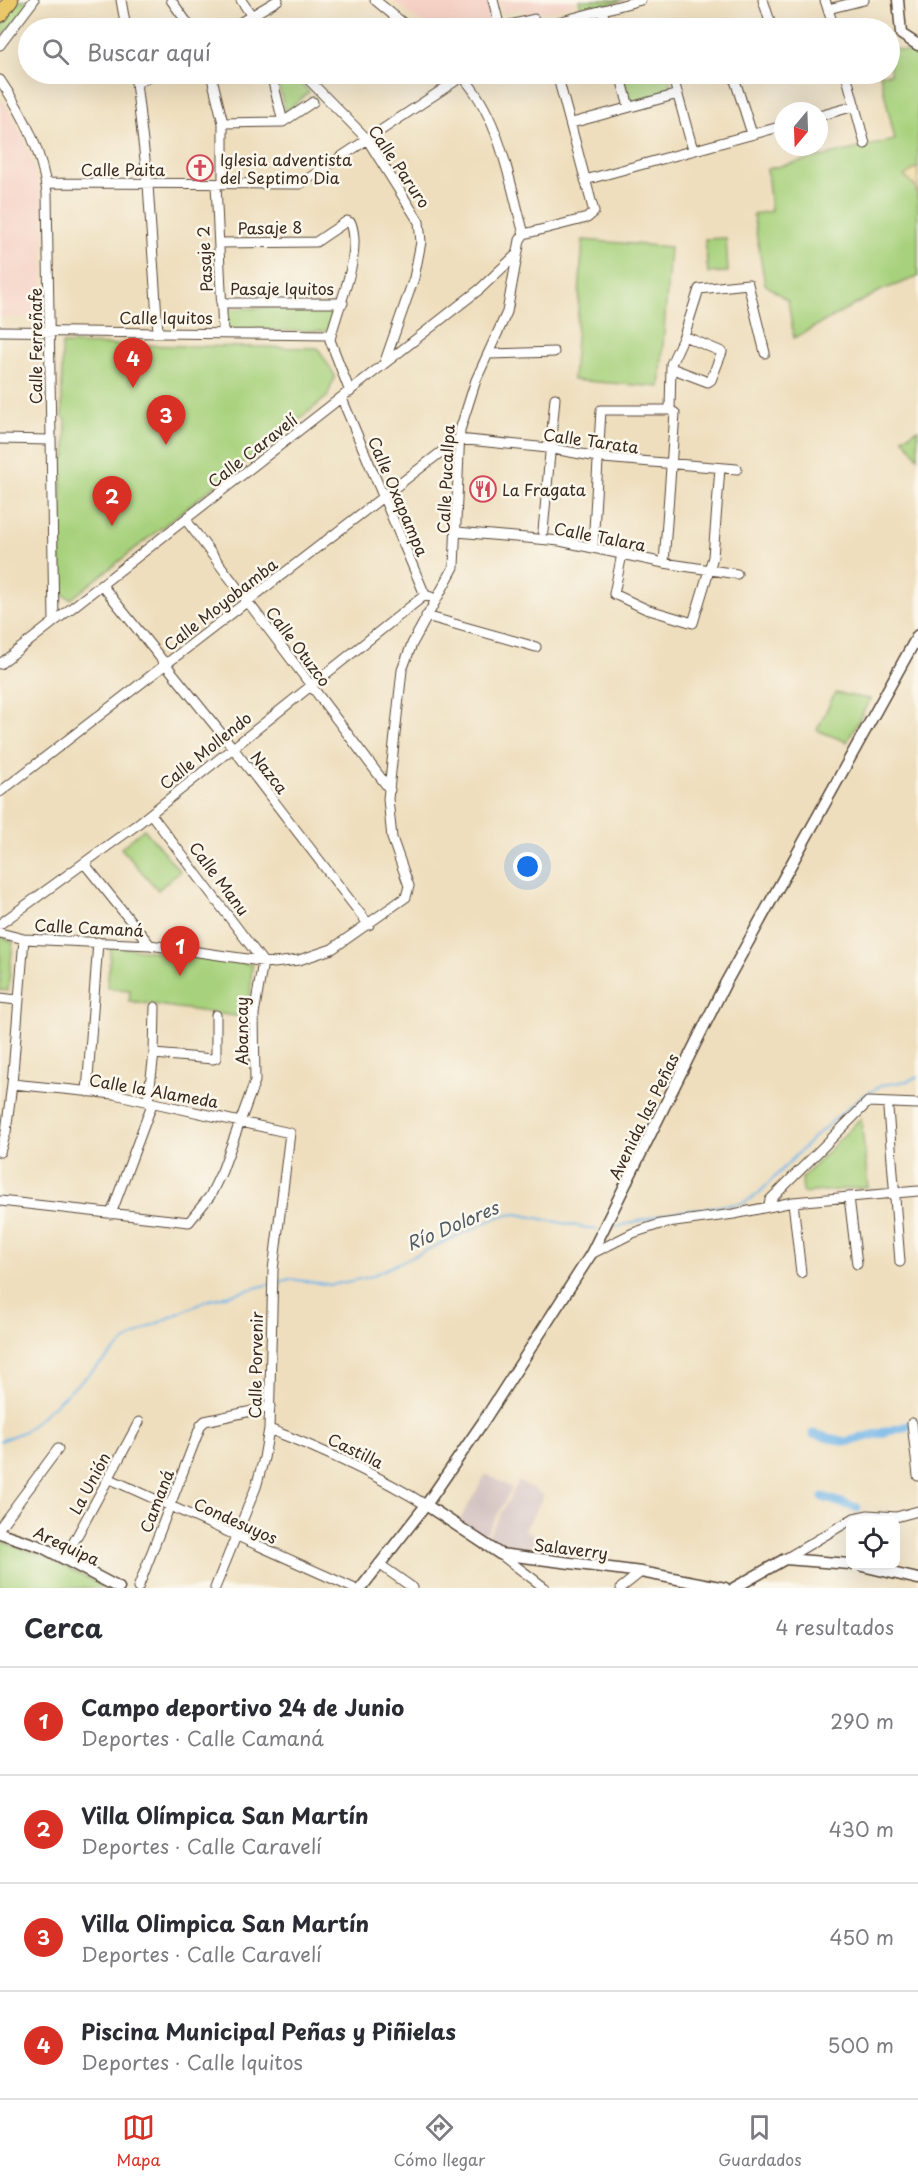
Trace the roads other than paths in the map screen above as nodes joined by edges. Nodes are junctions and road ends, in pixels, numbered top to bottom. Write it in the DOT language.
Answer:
graph roads {
  1 [pos="11,0"];
  2 [pos="34,0"];
  3 [pos="121,0"];
  4 [pos="171,0"];
  5 [pos="241,0"];
  6 [pos="278,0"];
  7 [pos="375,0"];
  8 [pos="493,0"];
  9 [pos="641,0"];
  10 [pos="763,0"];
  11 [pos="864,0"];
  12 [pos="898,0"];
  13 [pos="826,5"];
  14 [pos="602,10"];
  15 [pos="0,15"];
  16 [pos="252,17"];
  17 [pos="20,18"];
  18 [pos="124,18"];
  19 [pos="184,18"];
  20 [pos="397,18"];
  21 [pos="497,18"];
  22 [pos="575,18"];
  23 [pos="604,18"];
  24 [pos="767,18"];
  25 [pos="900,18"];
  26 [pos="18,21"];
  27 [pos="900,23"];
  28 [pos="0,45"];
  29 [pos="918,45"];
  30 [pos="0,80"];
  31 [pos="137,84"];
  32 [pos="213,84"];
  33 [pos="274,84"];
  34 [pos="313,84"];
  35 [pos="448,84"];
  36 [pos="468,84"];
  37 [pos="560,84"];
  38 [pos="623,84"];
  39 [pos="675,84"];
  40 [pos="737,84"];
  41 [pos="849,84"];
  42 [pos="678,94"];
  43 [pos="312,102"];
  44 [pos="855,106"];
  45 [pos="629,107"];
  46 [pos="828,114"];
  47 [pos="283,122"];
  48 [pos="223,123"];
  49 [pos="572,123"];
  50 [pos="774,128"];
  51 [pos="752,134"];
  52 [pos="367,139"];
  53 [pos="865,144"];
  54 [pos="693,150"];
  55 [pos="585,180"];
  56 [pos="46,183"];
  57 [pos="219,184"];
  58 [pos="148,185"];
  59 [pos="524,234"];
  60 [pos="219,243"];
  61 [pos="517,254"];
  62 [pos="221,303"];
  63 [pos="343,303"];
  64 [pos="0,331"];
  65 [pos="51,331"];
  66 [pos="158,332"];
  67 [pos="223,333"];
  68 [pos="331,335"];
  69 [pos="684,336"];
  70 [pos="554,352"];
  71 [pos="765,353"];
  72 [pos="489,354"];
  73 [pos="384,364"];
  74 [pos="671,368"];
  75 [pos="350,392"];
  76 [pos="555,398"];
  77 [pos="342,399"];
  78 [pos="670,410"];
  79 [pos="0,439"];
  80 [pos="458,439"];
  81 [pos="50,440"];
  82 [pos="551,450"];
  83 [pos="598,458"];
  84 [pos="670,465"];
  85 [pos="720,468"];
  86 [pos="737,469"];
  87 [pos="383,496"];
  88 [pos="186,520"];
  89 [pos="543,531"];
  90 [pos="457,532"];
  91 [pos="593,547"];
  92 [pos="622,554"];
  93 [pos="664,563"];
  94 [pos="710,570"];
  95 [pos="738,574"];
  96 [pos="101,584"];
  97 [pos="425,595"];
  98 [pos="436,600"];
  99 [pos="247,601"];
  100 [pos="426,616"];
  101 [pos="54,622"];
  102 [pos="918,635"];
  103 [pos="536,647"];
  104 [pos="0,664"];
  105 [pos="164,666"];
  106 [pos="309,686"];
  107 [pos="233,748"];
  108 [pos="390,790"];
  109 [pos="0,792"];
  110 [pos="151,814"];
  111 [pos="84,863"];
  112 [pos="0,924"];
  113 [pos="369,925"];
  114 [pos="0,933"];
  115 [pos="24,939"];
  116 [pos="98,942"];
  117 [pos="150,945"];
  118 [pos="263,962"];
  119 [pos="0,998"];
  120 [pos="17,1000"];
  121 [pos="154,1007"];
  122 [pos="216,1015"];
  123 [pos="154,1054"];
  124 [pos="12,1084"];
  125 [pos="87,1092"];
  126 [pos="148,1101"];
  127 [pos="918,1104"];
  128 [pos="888,1109"];
  129 [pos="240,1120"];
  130 [pos="290,1133"];
  131 [pos="0,1152"];
  132 [pos="918,1191"];
  133 [pos="895,1193"];
  134 [pos="849,1197"];
  135 [pos="0,1201"];
  136 [pos="793,1202"];
  137 [pos="769,1205"];
  138 [pos="111,1214"];
  139 [pos="591,1254"];
  140 [pos="900,1262"];
  141 [pos="857,1264"];
  142 [pos="801,1273"];
  143 [pos="270,1407"];
  144 [pos="139,1422"];
  145 [pos="912,1422"];
  146 [pos="269,1429"];
  147 [pos="58,1449"];
  148 [pos="918,1476"];
  149 [pos="108,1478"];
  150 [pos="426,1505"];
  151 [pos="169,1506"];
  152 [pos="918,1511"];
  153 [pos="0,1527"];
  154 [pos="0,1533"];
  155 [pos="236,1538"];
  156 [pos="500,1554"];
  157 [pos="65,1558"];
  158 [pos="785,1559"];
  159 [pos="379,1564"];
  160 [pos="846,1564"];
  161 [pos="879,1570"];
  162 [pos="641,1572"];
  163 [pos="918,1579"];
  164 [pos="119,1588"];
  165 [pos="138,1588"];
  166 [pos="215,1588"];
  167 [pos="353,1588"];
  168 [pos="361,1588"];
  169 [pos="412,1588"];
  170 [pos="545,1588"];
  171 [pos="621,1588"];
  172 [pos="725,1588"];
  173 [pos="734,1588"];
  1 -- 15 [label="main road"];
  2 -- 17 [label="street"];
  3 -- 18 [label="street"];
  4 -- 19 [label="street"];
  5 -- 16 [label="street"];
  6 -- 16 [label="street"];
  7 -- 20 [label="street"];
  8 -- 21 [label="street"];
  9 -- 14 [label="street"];
  10 -- 24 [label="street"];
  11 -- 13 [label="street"];
  12 -- 25 [label="street"];
  14 -- 22 [label="street"];
  14 -- 23 [label="street"];
  26 -- 28 [label="street"];
  27 -- 29 [label="street"];
  30 -- 56 [label="street, Calle Ferreñafe"];
  31 -- 58 [label="street"];
  32 -- 48 [label="street, Pasaje 2"];
  33 -- 47 [label="street"];
  34 -- 52 [label="street, Calle Paruro"];
  35 -- 52 [label="street, Calle Paita"];
  36 -- 59 [label="street"];
  37 -- 49 [label="street"];
  38 -- 45 [label="street"];
  39 -- 42 [label="street"];
  40 -- 51 [label="street"];
  41 -- 44 [label="street"];
  42 -- 45 [label="street"];
  42 -- 54 [label="street"];
  43 -- 47 [label="street"];
  44 -- 46 [label="street"];
  44 -- 53 [label="street"];
  45 -- 49 [label="street"];
  47 -- 48 [label="street"];
  48 -- 57 [label="street, Pasaje 2"];
  49 -- 55 [label="street"];
  50 -- 51 [label="street"];
  51 -- 54 [label="street"];
  52 -- 57 [label="street, Calle Paita"];
  52 -- 73 [label="street, Calle Paruro"];
  54 -- 55 [label="street"];
  55 -- 59 [label="street"];
  56 -- 58 [label="street, Calle Paita"];
  56 -- 65 [label="street, Calle Ferreñafe"];
  57 -- 58 [label="street, Calle Paita"];
  57 -- 60 [label="street, Pasaje 2"];
  58 -- 66 [label="street"];
  59 -- 61 [label="street, Calle Pucallpa"];
  60 -- 62 [label="street, Pasaje 2"];
  60 -- 63 [label="street, Pasaje 8"];
  61 -- 72 [label="street, Calle Pucallpa"];
  61 -- 73 [label="street, Calle Caravelí"];
  62 -- 63 [label="street, Pasaje Iquitos"];
  62 -- 67 [label="street, Pasaje 2"];
  63 -- 68 [label="street"];
  64 -- 65 [label="street, Calle Iquitos"];
  65 -- 66 [label="street, Calle Iquitos"];
  65 -- 81 [label="street, Calle Ferreñafe"];
  66 -- 67 [label="street, Calle Iquitos"];
  67 -- 68 [label="street, Calle Iquitos"];
  68 -- 75 [label="street"];
  69 -- 71 [label="street"];
  69 -- 74 [label="street"];
  69 -- 74 [label="street"];
  70 -- 72 [label="street"];
  72 -- 80 [label="street, Calle Pucallpa"];
  73 -- 75 [label="street, Calle Caravelí"];
  74 -- 78 [label="street"];
  75 -- 77 [label="street, Calle Caravelí"];
  76 -- 82 [label="street"];
  77 -- 87 [label="street, Calle Oxapampa"];
  77 -- 88 [label="street, Calle Caravelí"];
  78 -- 83 [label="street"];
  78 -- 84 [label="street"];
  79 -- 81 [label="street"];
  80 -- 82 [label="street, Calle Tarata"];
  80 -- 87 [label="street, Calle Moyobamba"];
  80 -- 90 [label="street, Calle Pucallpa"];
  81 -- 101 [label="street, Calle Ferreñafe"];
  82 -- 83 [label="street, Calle Tarata"];
  82 -- 89 [label="street"];
  83 -- 84 [label="street, Calle Tarata"];
  83 -- 91 [label="street"];
  84 -- 85 [label="street, Calle Tarata"];
  84 -- 93 [label="street"];
  85 -- 86 [label="street, Calle Tarata"];
  85 -- 94 [label="street"];
  87 -- 97 [label="street, Calle Oxapampa"];
  87 -- 99 [label="street, Calle Moyobamba"];
  88 -- 96 [label="street, Calle Caravelí"];
  88 -- 99 [label="street, Calle Otuzco"];
  90 -- 91 [label="street, Calle Talara"];
  90 -- 98 [label="street, Calle Pucallpa"];
  91 -- 92 [label="street, Calle Talara"];
  92 -- 93 [label="street, Calle Talara"];
  92 -- 94 [label="street"];
  93 -- 94 [label="street, Calle Talara"];
  94 -- 95 [label="street, Calle Talara"];
  96 -- 101 [label="street, Calle Caravelí"];
  96 -- 105 [label="street, Nazca"];
  97 -- 98 [label="street"];
  97 -- 106 [label="street, Calle Mollendo"];
  98 -- 100 [label="street, Calle Pucallpa"];
  99 -- 105 [label="street, Calle Moyobamba"];
  99 -- 106 [label="street, Calle Otuzco"];
  100 -- 103 [label="street"];
  100 -- 108 [label="street, Calle Pucallpa"];
  101 -- 104 [label="street, Calle Caravelí"];
  102 -- 139 [label="street, Avenida las Peñas"];
  105 -- 107 [label="street, Nazca"];
  105 -- 109 [label="street, Calle Moyobamba"];
  106 -- 107 [label="street, Calle Mollendo"];
  106 -- 108 [label="street, Calle Otuzco"];
  107 -- 110 [label="street, Calle Mollendo"];
  107 -- 113 [label="street, Nazca"];
  108 -- 113 [label="street, Calle Camaná"];
  110 -- 111 [label="street, Calle Mollendo"];
  110 -- 118 [label="street, Calle Manu"];
  111 -- 112 [label="street, Calle Mollendo"];
  111 -- 117 [label="street"];
  113 -- 118 [label="street, Calle Camaná"];
  114 -- 115 [label="street, Calle Camaná"];
  115 -- 116 [label="street, Calle Camaná"];
  115 -- 120 [label="street"];
  116 -- 117 [label="street, Calle Camaná"];
  116 -- 125 [label="street"];
  117 -- 118 [label="street, Calle Camaná"];
  118 -- 129 [label="street, Abancay"];
  119 -- 120 [label="street"];
  120 -- 124 [label="street"];
  121 -- 123 [label="street"];
  122 -- 123 [label="street"];
  123 -- 126 [label="street"];
  124 -- 125 [label="street, Calle la Alameda"];
  124 -- 131 [label="street"];
  125 -- 126 [label="street, Calle la Alameda"];
  126 -- 129 [label="street, Calle la Alameda"];
  126 -- 138 [label="street"];
  127 -- 137 [label="street"];
  128 -- 133 [label="street"];
  129 -- 130 [label="street, Calle la Alameda"];
  129 -- 138 [label="street, Abancay"];
  130 -- 143 [label="street, Calle Porvenir"];
  132 -- 133 [label="street"];
  133 -- 134 [label="street"];
  133 -- 140 [label="street"];
  134 -- 136 [label="street"];
  134 -- 141 [label="street"];
  135 -- 138 [label="street"];
  136 -- 137 [label="street"];
  136 -- 142 [label="street"];
  137 -- 139 [label="street"];
  139 -- 150 [label="street, Avenida las Peñas"];
  143 -- 146 [label="street, Calle Porvenir"];
  143 -- 151 [label="street, Camaná"];
  144 -- 149 [label="street, La Unión"];
  145 -- 148 [label="street"];
  146 -- 150 [label="street, Castilla"];
  146 -- 155 [label="street, Calle Porvenir"];
  147 -- 153 [label="street"];
  149 -- 151 [label="street, Condesuyos"];
  149 -- 157 [label="street, La Unión"];
  150 -- 156 [label="street, Salaverry"];
  150 -- 159 [label="street, Avenida las Peñas"];
  151 -- 155 [label="street, Condesuyos"];
  151 -- 165 [label="street, Camaná"];
  152 -- 158 [label="street"];
  154 -- 157 [label="street, Arequipa"];
  155 -- 166 [label="street, Calle Porvenir"];
  155 -- 167 [label="street, Condesuyos"];
  156 -- 162 [label="street, Salaverry"];
  156 -- 170 [label="street"];
  157 -- 164 [label="street, Arequipa"];
  158 -- 160 [label="street"];
  158 -- 173 [label="street"];
  159 -- 168 [label="street, Avenida las Peñas"];
  159 -- 169 [label="street"];
  161 -- 163 [label="street"];
  162 -- 171 [label="street"];
  162 -- 172 [label="street, Salaverry"];
}
